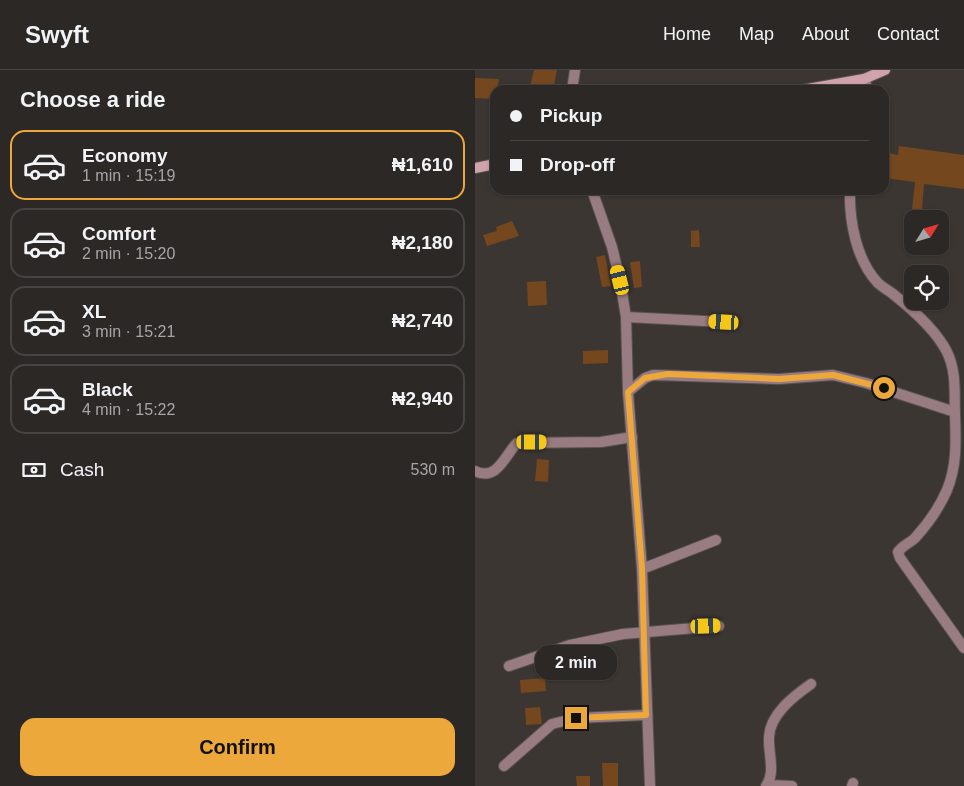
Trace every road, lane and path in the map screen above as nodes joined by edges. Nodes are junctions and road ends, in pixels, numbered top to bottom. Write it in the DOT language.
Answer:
graph roads {
  1 [pos="575,70"];
  2 [pos="885,70"];
  3 [pos="864,78"];
  4 [pos="573,85"];
  5 [pos="828,85"];
  6 [pos="866,85"];
  7 [pos="490,165"];
  8 [pos="475,168"];
  9 [pos="594,195"];
  10 [pos="850,195"];
  11 [pos="626,317"];
  12 [pos="724,322"];
  13 [pos="628,392"];
  14 [pos="960,395"];
  15 [pos="955,412"];
  16 [pos="632,437"];
  17 [pos="475,471"];
  18 [pos="716,540"];
  19 [pos="642,569"];
  20 [pos="719,626"];
  21 [pos="644,631"];
  22 [pos="964,648"];
  23 [pos="509,666"];
  24 [pos="811,684"];
  25 [pos="646,715"];
  26 [pos="505,766"];
  27 [pos="650,786"];
  28 [pos="767,786"];
  29 [pos="792,786"];
  1 -- 4 [label="street"];
  2 -- 3 [label="main road"];
  3 -- 5 [label="main road"];
  3 -- 6 [label="street"];
  7 -- 8 [label="main road"];
  9 -- 11 [label="street"];
  10 -- 14 [label="street"];
  11 -- 12 [label="street"];
  11 -- 13 [label="street"];
  13 -- 15 [label="street"];
  13 -- 16 [label="street"];
  14 -- 15 [label="street"];
  15 -- 22 [label="street"];
  16 -- 17 [label="street"];
  16 -- 19 [label="street"];
  18 -- 19 [label="street"];
  19 -- 21 [label="street"];
  20 -- 21 [label="street"];
  21 -- 23 [label="street"];
  21 -- 25 [label="street"];
  24 -- 28 [label="street"];
  25 -- 26 [label="street"];
  25 -- 27 [label="street"];
  28 -- 29 [label="street"];
}
